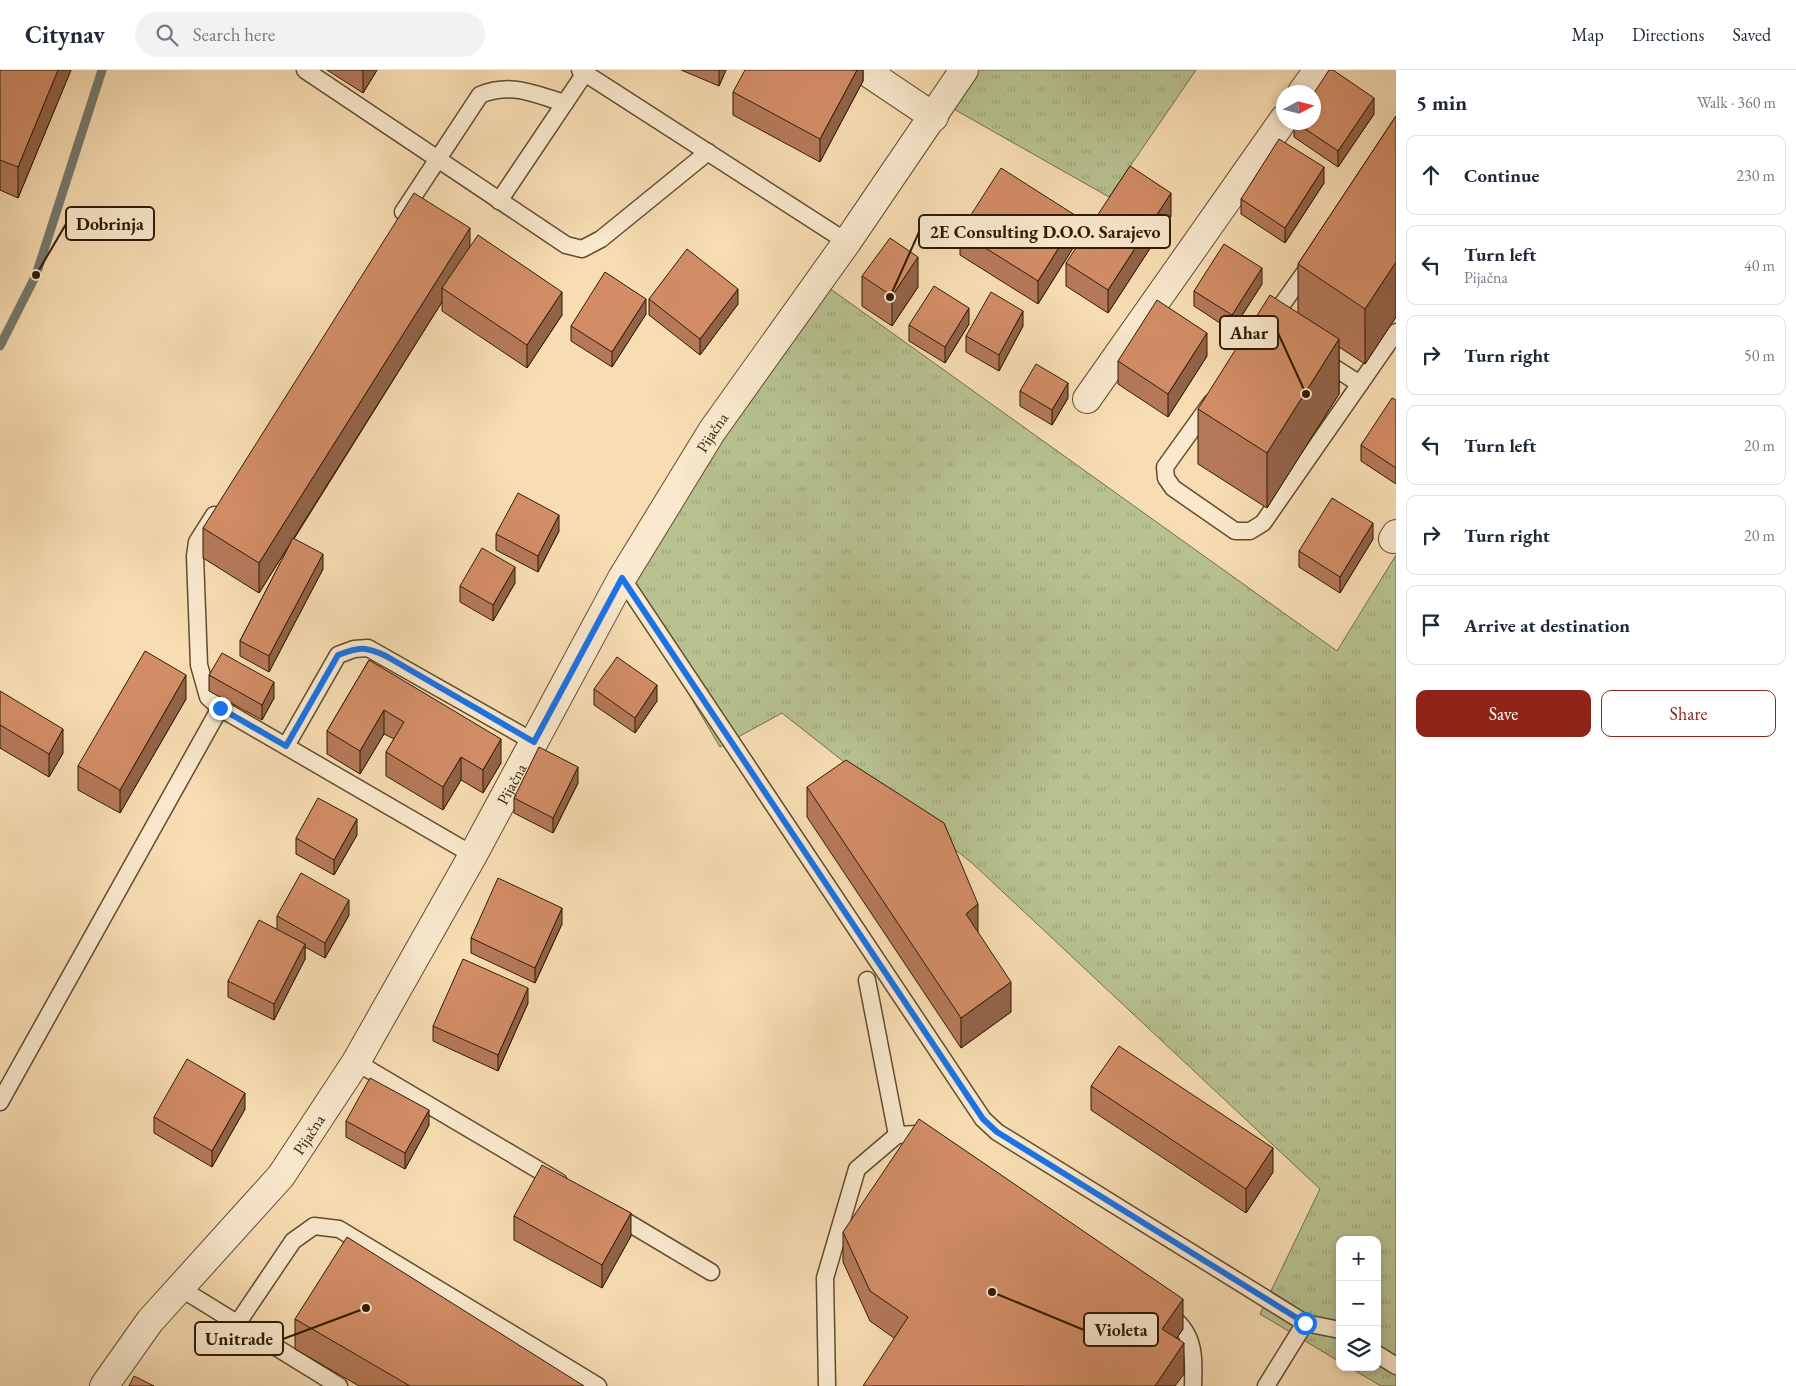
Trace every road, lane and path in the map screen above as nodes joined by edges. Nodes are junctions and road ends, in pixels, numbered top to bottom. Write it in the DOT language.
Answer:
graph roads {
  1 [pos="305,70"];
  2 [pos="864,70"];
  3 [pos="964,70"];
  4 [pos="1318,70"];
  5 [pos="583,71"];
  6 [pos="1307,85"];
  7 [pos="564,103"];
  8 [pos="934,117"];
  9 [pos="1276,130"];
  10 [pos="708,152"];
  11 [pos="438,157"];
  12 [pos="499,201"];
  13 [pos="396,224"];
  14 [pos="847,242"];
  15 [pos="1318,255"];
  16 [pos="1396,332"];
  17 [pos="1284,336"];
  18 [pos="1309,352"];
  19 [pos="1360,384"];
  20 [pos="1222,388"];
  21 [pos="1087,399"];
  22 [pos="223,500"];
  23 [pos="622,578"];
  24 [pos="220,708"];
  25 [pos="534,742"];
  26 [pos="286,746"];
  27 [pos="473,855"];
  28 [pos="867,980"];
  29 [pos="356,1062"];
  30 [pos="0,1102"];
  31 [pos="897,1135"];
  32 [pos="941,1151"];
  33 [pos="576,1192"];
  34 [pos="601,1207"];
  35 [pos="711,1272"];
  36 [pos="180,1288"];
  37 [pos="1156,1305"];
  38 [pos="1305,1323"];
  39 [pos="237,1324"];
  40 [pos="1336,1329"];
  41 [pos="1381,1357"];
  42 [pos="1396,1366"];
  43 [pos="104,1386"];
  44 [pos="339,1386"];
  45 [pos="598,1386"];
  46 [pos="826,1386"];
  47 [pos="1193,1386"];
  48 [pos="1266,1386"];
  1 -- 11 [label="lane"];
  2 -- 8 [label="street"];
  3 -- 8 [label="street, Pijačna"];
  4 -- 6 [label="street"];
  5 -- 7 [label="lane"];
  5 -- 10 [label="lane"];
  7 -- 11 [label="lane"];
  7 -- 12 [label="lane"];
  8 -- 14 [label="street, Pijačna"];
  9 -- 21 [label="street"];
  10 -- 12 [label="lane"];
  10 -- 14 [label="lane"];
  11 -- 12 [label="lane"];
  11 -- 13 [label="lane"];
  14 -- 23 [label="street, Pijačna"];
  15 -- 17 [label="lane"];
  16 -- 19 [label="lane"];
  18 -- 19 [label="lane"];
  19 -- 20 [label="lane"];
  22 -- 24 [label="lane"];
  23 -- 25 [label="street, Pijačna"];
  23 -- 38 [label="lane"];
  24 -- 26 [label="lane"];
  24 -- 30 [label="lane"];
  25 -- 26 [label="lane"];
  25 -- 27 [label="street, Pijačna"];
  26 -- 27 [label="lane"];
  27 -- 29 [label="street, Pijačna"];
  28 -- 31 [label="lane"];
  29 -- 33 [label="lane"];
  29 -- 36 [label="street, Pijačna"];
  31 -- 32 [label="lane"];
  31 -- 46 [label="lane"];
  34 -- 35 [label="lane"];
  36 -- 39 [label="lane"];
  36 -- 43 [label="street, Pijačna"];
  37 -- 47 [label="lane"];
  38 -- 40 [label="lane"];
  38 -- 48 [label="lane"];
  39 -- 44 [label="lane"];
  39 -- 45 [label="lane"];
  41 -- 42 [label="lane"];
}
